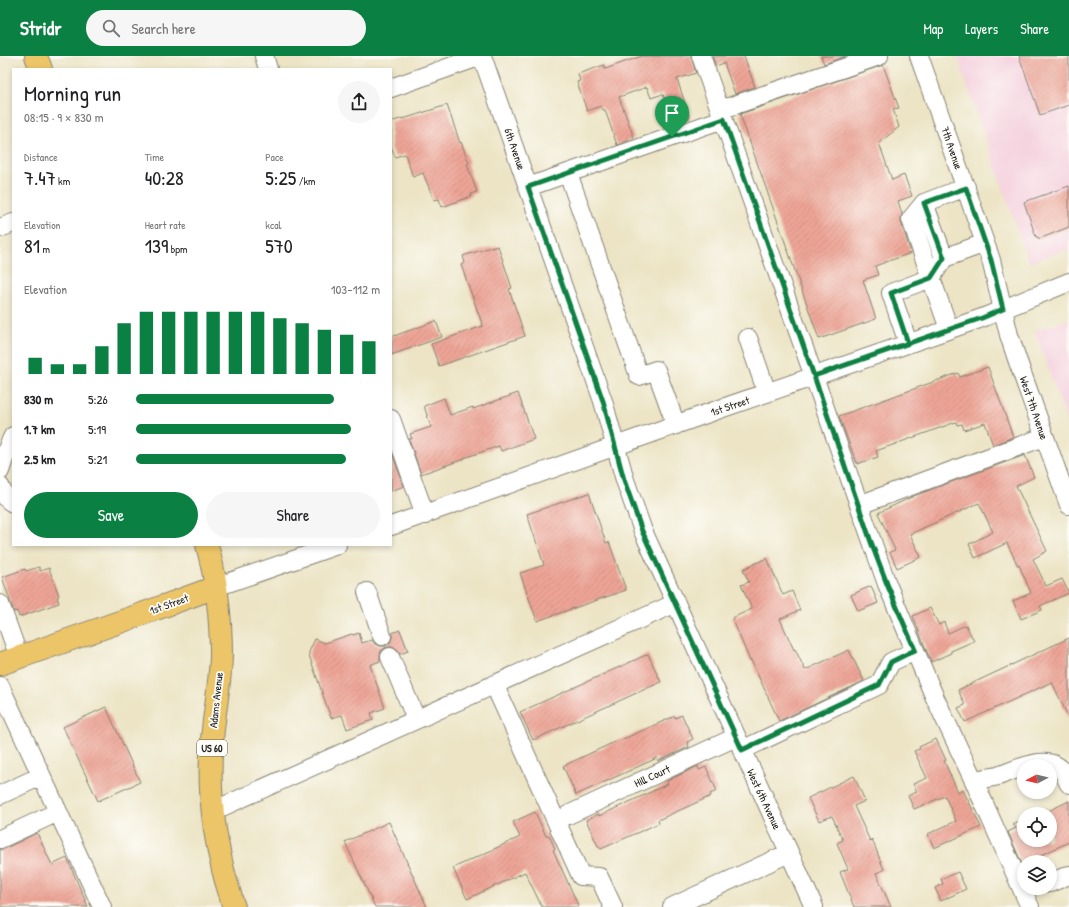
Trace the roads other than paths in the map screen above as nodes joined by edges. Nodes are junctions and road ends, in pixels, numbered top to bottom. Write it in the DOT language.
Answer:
graph roads {
  1 [pos="36,56"];
  2 [pos="264,56"];
  3 [pos="481,56"];
  4 [pos="701,56"];
  5 [pos="879,56"];
  6 [pos="919,56"];
  7 [pos="41,68"];
  8 [pos="268,68"];
  9 [pos="392,88"];
  10 [pos="722,114"];
  11 [pos="568,173"];
  12 [pos="528,187"];
  13 [pos="966,188"];
  14 [pos="924,203"];
  15 [pos="12,223"];
  16 [pos="0,228"];
  17 [pos="985,243"];
  18 [pos="944,258"];
  19 [pos="931,278"];
  20 [pos="1069,282"];
  21 [pos="1003,309"];
  22 [pos="949,329"];
  23 [pos="748,338"];
  24 [pos="908,343"];
  25 [pos="814,376"];
  26 [pos="767,393"];
  27 [pos="392,422"];
  28 [pos="676,425"];
  29 [pos="1044,437"];
  30 [pos="12,438"];
  31 [pos="616,446"];
  32 [pos="0,471"];
  33 [pos="0,486"];
  34 [pos="12,502"];
  35 [pos="859,505"];
  36 [pos="1069,505"];
  37 [pos="425,514"];
  38 [pos="392,526"];
  39 [pos="207,546"];
  40 [pos="329,546"];
  41 [pos="216,587"];
  42 [pos="367,592"];
  43 [pos="676,603"];
  44 [pos="0,604"];
  45 [pos="382,636"];
  46 [pos="915,650"];
  47 [pos="390,658"];
  48 [pos="9,661"];
  49 [pos="494,684"];
  50 [pos="0,686"];
  51 [pos="416,719"];
  52 [pos="739,744"];
  53 [pos="41,776"];
  54 [pos="974,781"];
  55 [pos="1069,784"];
  56 [pos="0,796"];
  57 [pos="213,811"];
  58 [pos="58,812"];
  59 [pos="568,815"];
  60 [pos="0,839"];
  61 [pos="789,853"];
  62 [pos="1069,875"];
  63 [pos="1057,880"];
  64 [pos="1032,897"];
  65 [pos="102,907"];
  66 [pos="234,907"];
  67 [pos="613,907"];
  68 [pos="672,907"];
  69 [pos="814,907"];
  1 -- 7 [label="main road"];
  2 -- 8 [label="street"];
  3 -- 9 [label="street"];
  3 -- 12 [label="street, 6th Avenue"];
  4 -- 10 [label="street"];
  5 -- 10 [label="street"];
  6 -- 13 [label="street, 7th Avenue"];
  10 -- 11 [label="street"];
  10 -- 25 [label="street"];
  11 -- 12 [label="street"];
  11 -- 28 [label="street"];
  12 -- 31 [label="street, 6th Avenue"];
  13 -- 14 [label="street"];
  13 -- 17 [label="street, 7th Avenue"];
  14 -- 18 [label="street"];
  14 -- 19 [label="street"];
  15 -- 16 [label="street"];
  17 -- 18 [label="street"];
  17 -- 21 [label="street, 7th Avenue"];
  18 -- 19 [label="street"];
  19 -- 22 [label="street"];
  19 -- 24 [label="street"];
  20 -- 21 [label="street, 1st Street"];
  21 -- 22 [label="street, 1st Street"];
  21 -- 29 [label="street, West 7th Avenue"];
  22 -- 24 [label="street, 1st Street"];
  23 -- 26 [label="street"];
  24 -- 25 [label="street, 1st Street"];
  25 -- 26 [label="street, 1st Street"];
  25 -- 35 [label="street"];
  26 -- 28 [label="street, 1st Street"];
  27 -- 37 [label="street"];
  28 -- 31 [label="street, 1st Street"];
  29 -- 35 [label="street"];
  29 -- 36 [label="street, West 7th Avenue"];
  30 -- 32 [label="street"];
  31 -- 37 [label="street, 1st Street"];
  31 -- 43 [label="street, West 6th Avenue"];
  33 -- 34 [label="street"];
  35 -- 46 [label="street"];
  37 -- 38 [label="street, 1st Street"];
  39 -- 41 [label="main road, US 60"];
  40 -- 41 [label="street, 1st Street"];
  41 -- 48 [label="main road, 1st Street"];
  41 -- 57 [label="main road, Adams Avenue / US 60"];
  42 -- 45 [label="street"];
  43 -- 49 [label="street"];
  43 -- 52 [label="street, West 6th Avenue"];
  44 -- 48 [label="street"];
  46 -- 52 [label="street, Hill Court"];
  46 -- 54 [label="street"];
  47 -- 51 [label="street"];
  49 -- 51 [label="street"];
  49 -- 67 [label="street"];
  50 -- 53 [label="street"];
  51 -- 57 [label="street"];
  52 -- 59 [label="street, Hill Court"];
  52 -- 61 [label="street, West 6th Avenue"];
  53 -- 56 [label="street"];
  53 -- 58 [label="street"];
  54 -- 55 [label="street"];
  54 -- 64 [label="street"];
  57 -- 66 [label="main road, Adams Avenue / US 60"];
  58 -- 60 [label="street"];
  58 -- 65 [label="street"];
  61 -- 68 [label="street"];
  61 -- 69 [label="street, West 6th Avenue"];
  62 -- 63 [label="street"];
}
